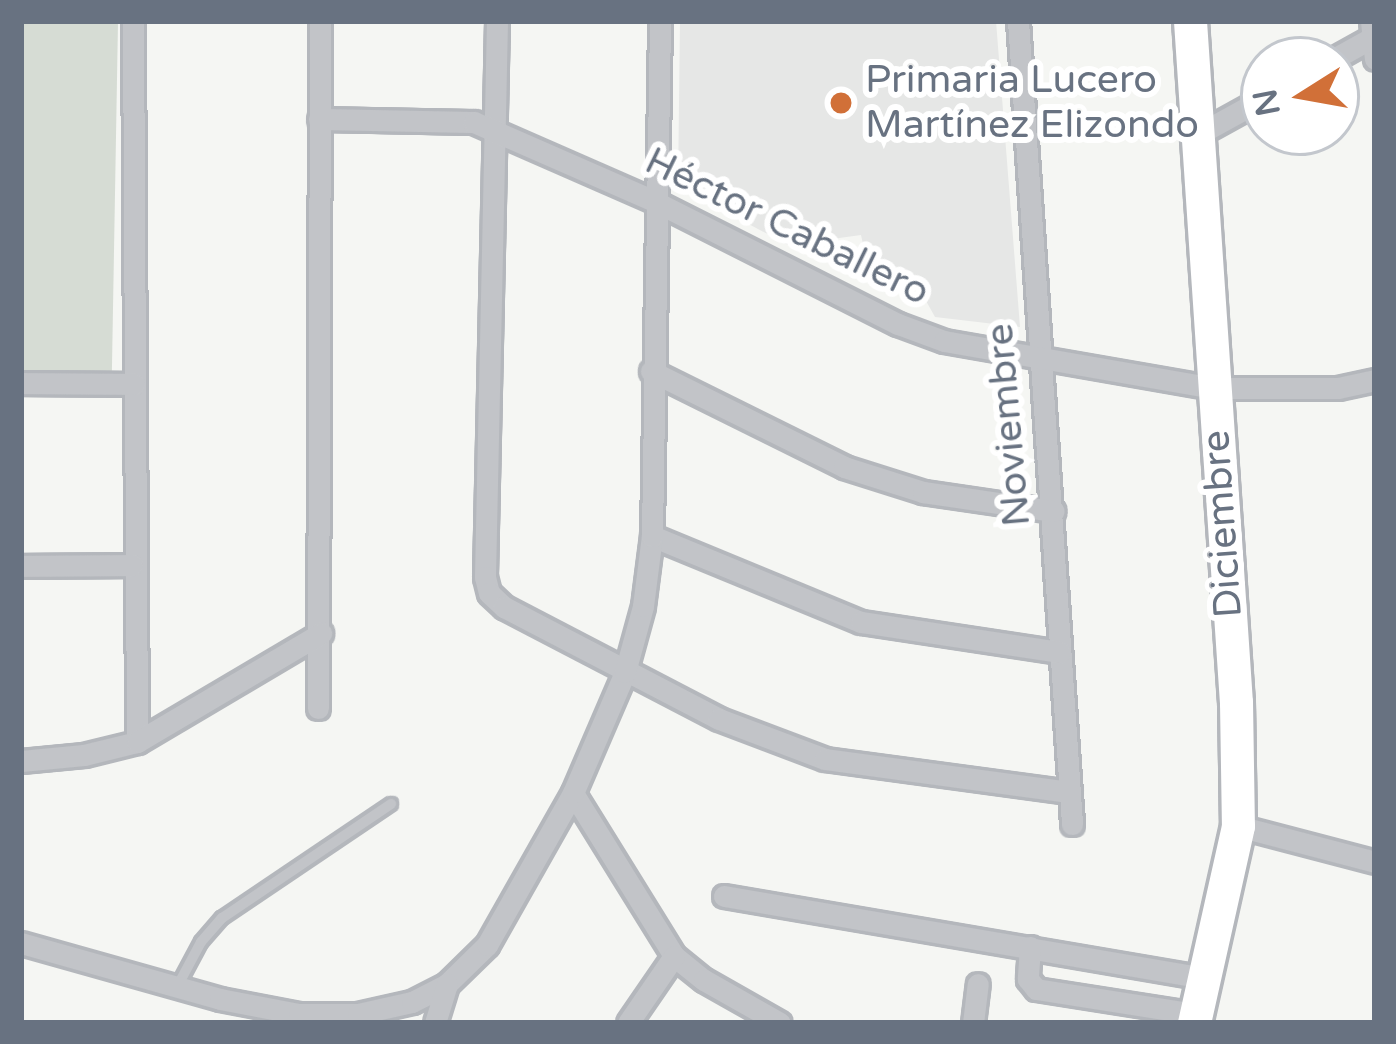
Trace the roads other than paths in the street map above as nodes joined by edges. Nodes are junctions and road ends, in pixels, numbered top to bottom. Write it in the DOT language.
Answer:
graph roads {
  1 [pos="134,21"];
  2 [pos="320,21"];
  3 [pos="497,21"];
  4 [pos="660,21"];
  5 [pos="1018,21"];
  6 [pos="1190,21"];
  7 [pos="1240,111"];
  8 [pos="319,119"];
  9 [pos="494,130"];
  10 [pos="1197,135"];
  11 [pos="656,202"];
  12 [pos="1039,358"];
  13 [pos="651,371"];
  14 [pos="1375,380"];
  15 [pos="21,383"];
  16 [pos="134,384"];
  17 [pos="1213,388"];
  18 [pos="1054,511"];
  19 [pos="652,536"];
  20 [pos="21,566"];
  21 [pos="132,566"];
  22 [pos="321,633"];
  23 [pos="1060,652"];
  24 [pos="625,672"];
  25 [pos="318,708"];
  26 [pos="137,742"];
  27 [pos="21,761"];
  28 [pos="1070,792"];
  29 [pos="573,793"];
  30 [pos="391,804"];
  31 [pos="1072,824"];
  32 [pos="1238,826"];
  33 [pos="1375,862"];
  34 [pos="724,896"];
  35 [pos="21,944"];
  36 [pos="1030,947"];
  37 [pos="674,956"];
  38 [pos="1202,978"];
  39 [pos="447,985"];
  40 [pos="978,985"];
  41 [pos="178,987"];
  42 [pos="410,1012"];
  43 [pos="1195,1019"];
  44 [pos="435,1023"];
  45 [pos="628,1023"];
  46 [pos="781,1023"];
  47 [pos="974,1023"];
  1 -- 16 [label="street"];
  2 -- 8 [label="street"];
  3 -- 9 [label="street"];
  4 -- 11 [label="street"];
  5 -- 12 [label="street, Noviembre"];
  6 -- 10 [label="street, Diciembre"];
  7 -- 10 [label="street"];
  8 -- 9 [label="street, Héctor Caballero"];
  8 -- 22 [label="street"];
  9 -- 11 [label="street, Héctor Caballero"];
  9 -- 24 [label="street"];
  10 -- 17 [label="street, Diciembre"];
  11 -- 12 [label="street, Héctor Caballero"];
  11 -- 13 [label="street"];
  12 -- 17 [label="street, Héctor Caballero"];
  12 -- 18 [label="street, Noviembre"];
  13 -- 18 [label="street"];
  13 -- 19 [label="street"];
  14 -- 17 [label="street, Héctor Caballero"];
  15 -- 16 [label="street"];
  16 -- 21 [label="street"];
  17 -- 32 [label="street, Diciembre"];
  18 -- 23 [label="street, Noviembre"];
  19 -- 23 [label="street"];
  19 -- 24 [label="street"];
  20 -- 21 [label="street"];
  21 -- 26 [label="street"];
  22 -- 25 [label="street"];
  22 -- 26 [label="street"];
  23 -- 28 [label="street, Noviembre"];
  24 -- 28 [label="street"];
  24 -- 29 [label="street"];
  26 -- 27 [label="street"];
  28 -- 31 [label="street, Noviembre"];
  29 -- 37 [label="street"];
  29 -- 39 [label="street"];
  30 -- 41 [label="lane"];
  32 -- 33 [label="street"];
  32 -- 38 [label="street, Diciembre"];
  34 -- 36 [label="street"];
  35 -- 41 [label="street"];
  36 -- 38 [label="street"];
  36 -- 43 [label="street"];
  37 -- 45 [label="street"];
  37 -- 46 [label="street"];
  38 -- 43 [label="street, Diciembre"];
  39 -- 42 [label="street"];
  39 -- 44 [label="street"];
  40 -- 47 [label="street"];
  41 -- 42 [label="street"];
}
